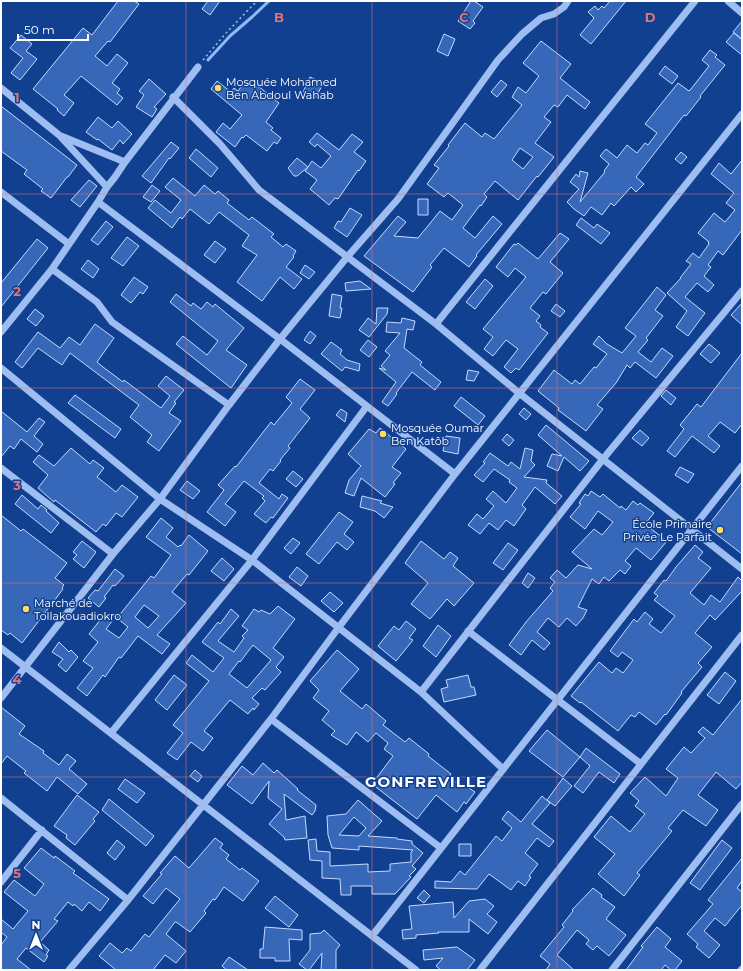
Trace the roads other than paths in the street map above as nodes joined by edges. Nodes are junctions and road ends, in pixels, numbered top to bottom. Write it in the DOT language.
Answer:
graph roads {
  1 [pos="568,1"];
  2 [pos="695,1"];
  3 [pos="728,1"];
  4 [pos="742,13"];
  5 [pos="198,66"];
  6 [pos="1,88"];
  7 [pos="173,97"];
  8 [pos="742,114"];
  9 [pos="59,135"];
  10 [pos="124,162"];
  11 [pos="107,187"];
  12 [pos="1,192"];
  13 [pos="98,202"];
  14 [pos="69,244"];
  15 [pos="348,256"];
  16 [pos="52,269"];
  17 [pos="742,291"];
  18 [pos="436,324"];
  19 [pos="1,332"];
  20 [pos="280,339"];
  21 [pos="1,368"];
  22 [pos="519,393"];
  23 [pos="229,405"];
  24 [pos="367,406"];
  25 [pos="603,459"];
  26 [pos="742,466"];
  27 [pos="1,468"];
  28 [pos="455,474"];
  29 [pos="160,499"];
  30 [pos="692,529"];
  31 [pos="113,554"];
  32 [pos="252,560"];
  33 [pos="742,569"];
  34 [pos="339,627"];
  35 [pos="468,631"];
  36 [pos="742,635"];
  37 [pos="1,648"];
  38 [pos="25,666"];
  39 [pos="420,692"];
  40 [pos="1,698"];
  41 [pos="557,700"];
  42 [pos="271,719"];
  43 [pos="111,733"];
  44 [pos="641,764"];
  45 [pos="503,769"];
  46 [pos="1,798"];
  47 [pos="742,804"];
  48 [pos="203,805"];
  49 [pos="42,830"];
  50 [pos="441,848"];
  51 [pos="1,882"];
  52 [pos="128,900"];
  53 [pos="372,936"];
  54 [pos="70,970"];
  55 [pos="416,970"];
  56 [pos="480,970"];
  57 [pos="612,970"];
  1 -- 15 [label="street"];
  2 -- 18 [label="street"];
  3 -- 4 [label="street"];
  5 -- 7 [label="street"];
  6 -- 9 [label="street"];
  7 -- 10 [label="street"];
  7 -- 15 [label="street"];
  8 -- 22 [label="street"];
  9 -- 10 [label="street"];
  9 -- 11 [label="street"];
  10 -- 11 [label="street"];
  11 -- 13 [label="street"];
  12 -- 14 [label="street"];
  13 -- 14 [label="street"];
  13 -- 20 [label="street"];
  14 -- 16 [label="street"];
  15 -- 18 [label="street"];
  15 -- 20 [label="street"];
  16 -- 19 [label="street"];
  16 -- 23 [label="street"];
  17 -- 25 [label="street"];
  18 -- 22 [label="street"];
  20 -- 23 [label="street"];
  20 -- 24 [label="street"];
  21 -- 29 [label="street"];
  22 -- 25 [label="street"];
  22 -- 28 [label="street"];
  23 -- 29 [label="street"];
  24 -- 28 [label="street"];
  24 -- 32 [label="street"];
  25 -- 30 [label="street"];
  25 -- 35 [label="street"];
  26 -- 30 [label="street"];
  27 -- 31 [label="street"];
  28 -- 34 [label="street"];
  29 -- 31 [label="street"];
  29 -- 32 [label="street"];
  30 -- 33 [label="street"];
  30 -- 41 [label="street"];
  31 -- 38 [label="street"];
  32 -- 34 [label="street"];
  32 -- 43 [label="street"];
  34 -- 39 [label="street"];
  34 -- 42 [label="street"];
  35 -- 39 [label="street"];
  35 -- 41 [label="street"];
  36 -- 44 [label="street"];
  37 -- 38 [label="street"];
  38 -- 40 [label="street"];
  38 -- 43 [label="street"];
  39 -- 45 [label="street"];
  41 -- 44 [label="street"];
  41 -- 45 [label="street"];
  42 -- 48 [label="street"];
  42 -- 50 [label="street"];
  43 -- 48 [label="street"];
  44 -- 56 [label="street"];
  45 -- 50 [label="street"];
  46 -- 49 [label="street"];
  47 -- 57 [label="street"];
  48 -- 52 [label="street"];
  48 -- 53 [label="street"];
  49 -- 51 [label="street"];
  49 -- 52 [label="street"];
  50 -- 53 [label="street"];
  52 -- 54 [label="street"];
  53 -- 55 [label="street"];
}
